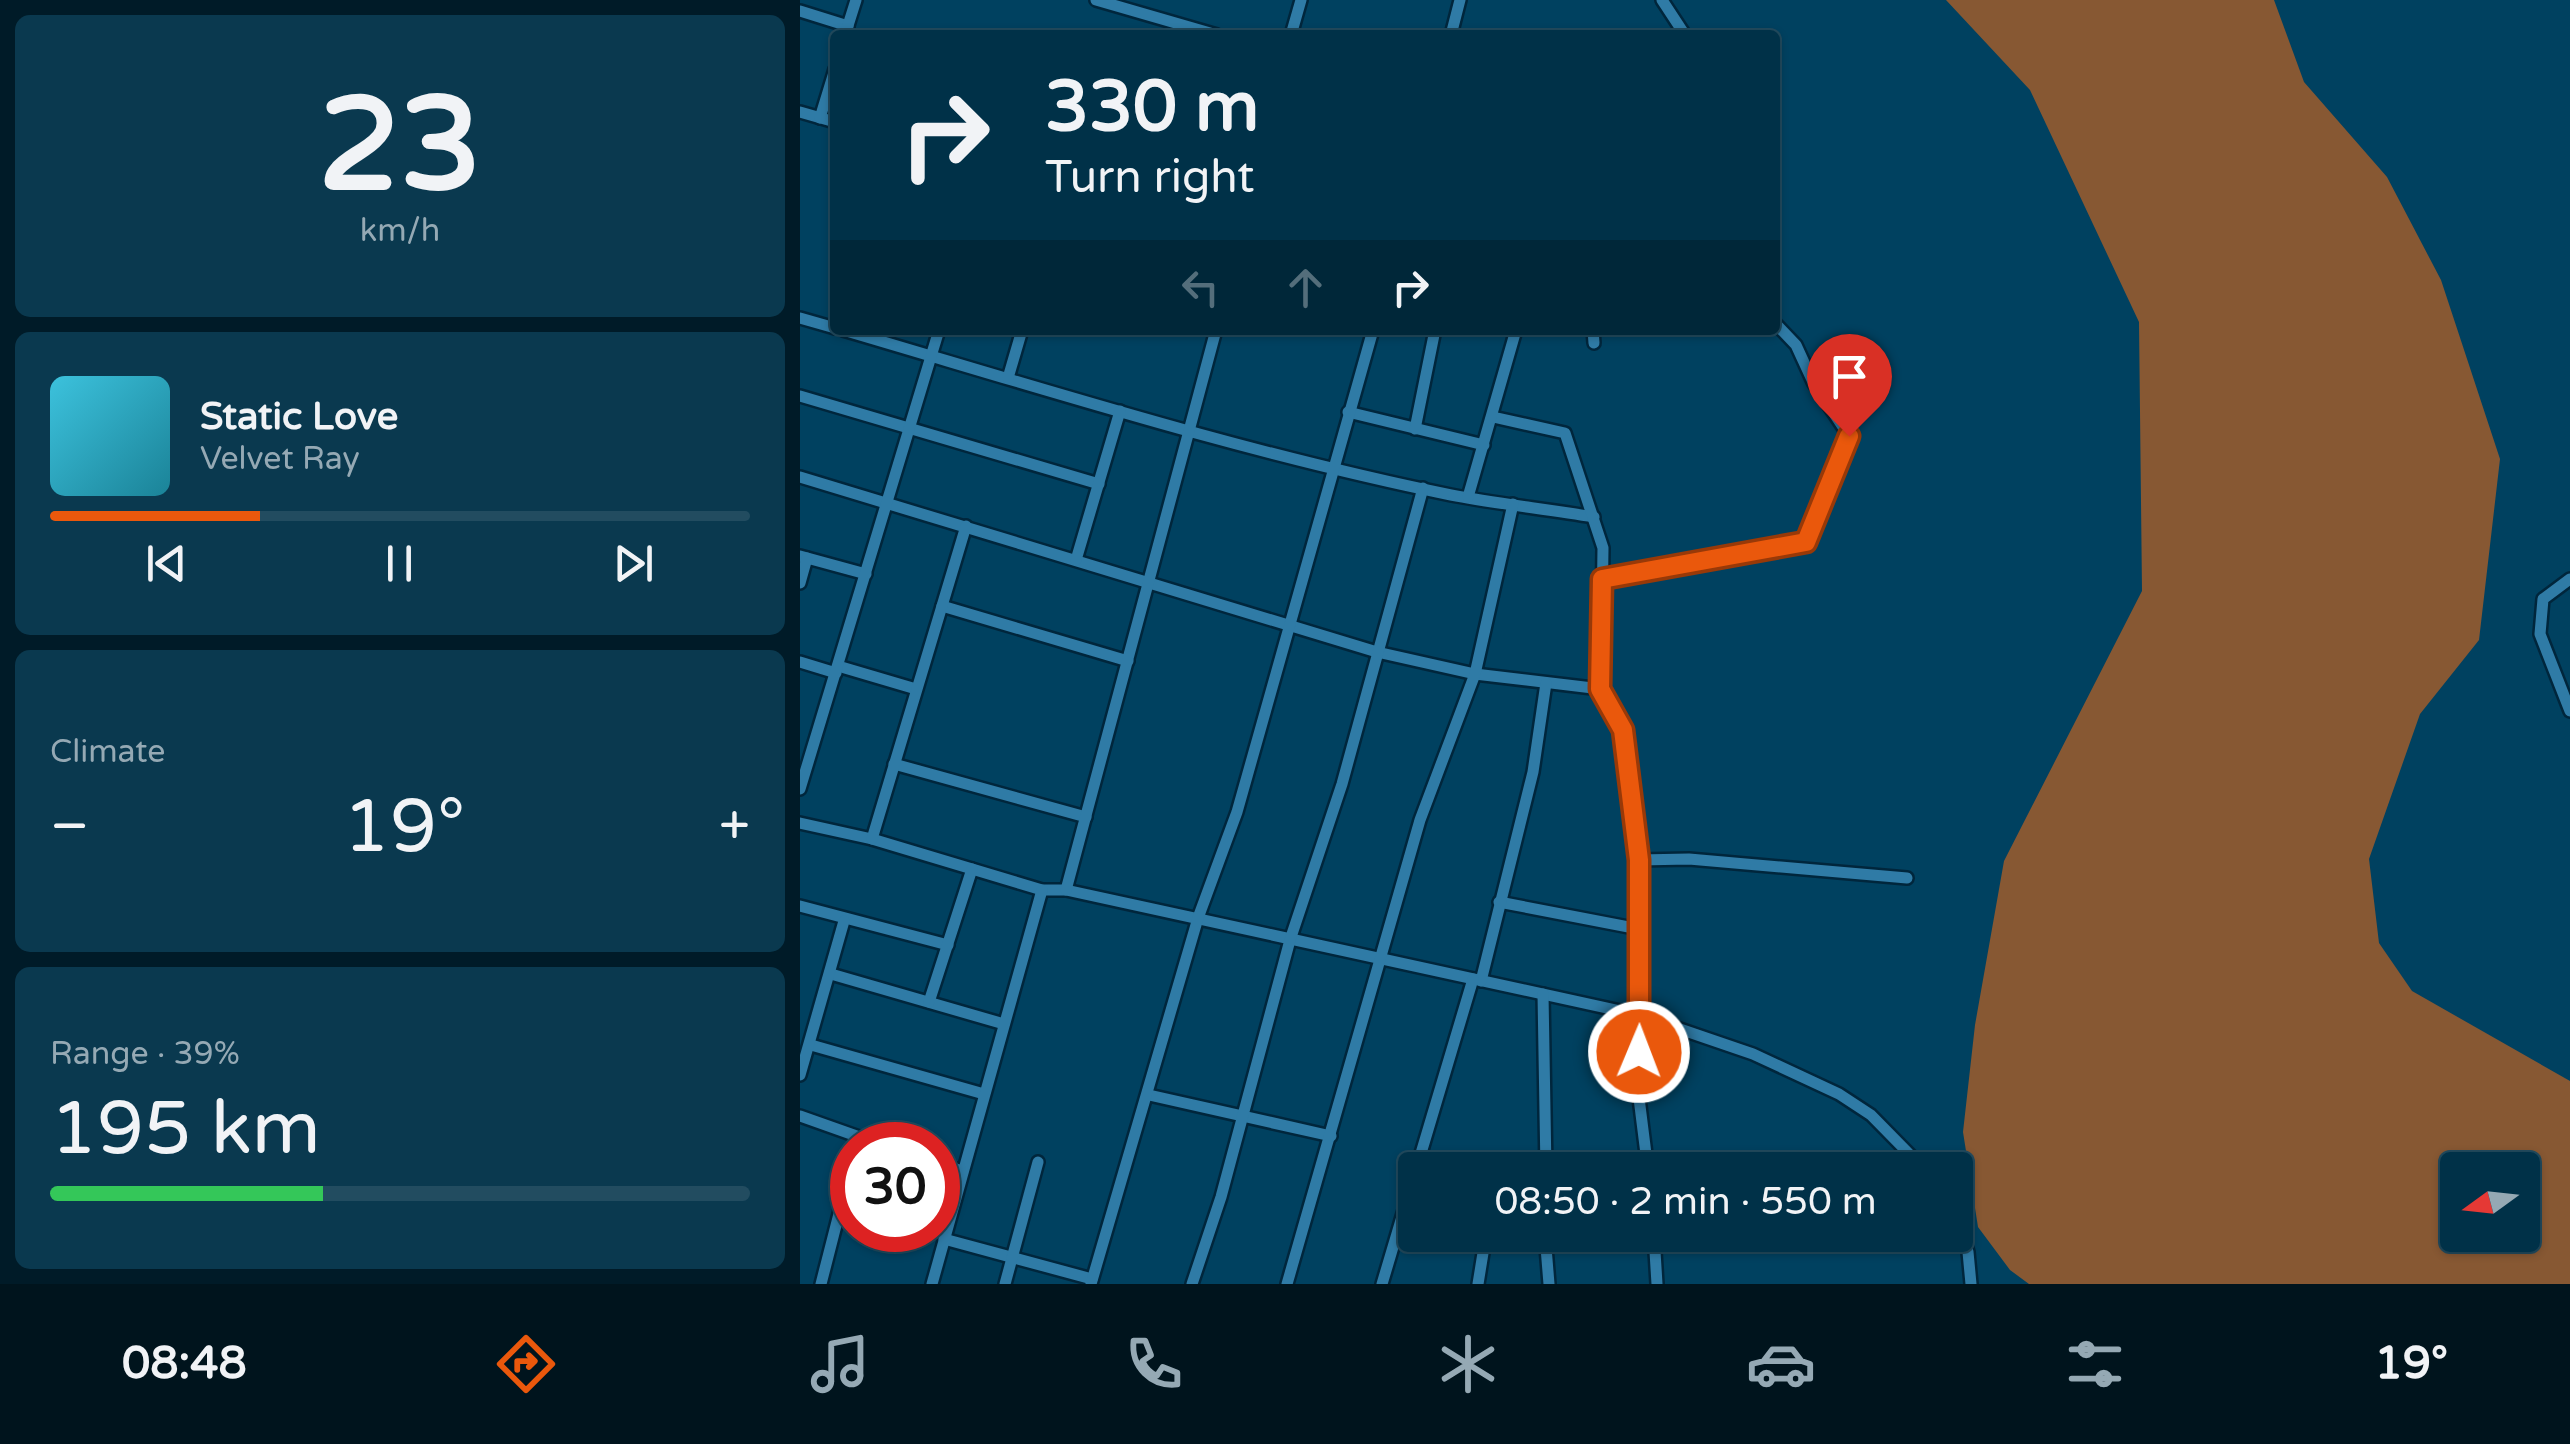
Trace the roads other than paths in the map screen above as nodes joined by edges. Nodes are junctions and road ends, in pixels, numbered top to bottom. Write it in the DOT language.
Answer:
graph roads {
  1 [pos="856,0"];
  2 [pos="1096,0"];
  3 [pos="1301,0"];
  4 [pos="1460,0"];
  5 [pos="1662,0"];
  6 [pos="800,11"];
  7 [pos="847,30"];
  8 [pos="1191,30"];
  9 [pos="1292,30"];
  10 [pos="1455,30"];
  11 [pos="1682,30"];
  12 [pos="830,85"];
  13 [pos="800,112"];
  14 [pos="820,118"];
  15 [pos="830,121"];
  16 [pos="800,318"];
  17 [pos="830,327"];
  18 [pos="1780,329"];
  19 [pos="861,335"];
  20 [pos="937,335"];
  21 [pos="1021,335"];
  22 [pos="1215,335"];
  23 [pos="1371,335"];
  24 [pos="1434,335"];
  25 [pos="1515,335"];
  26 [pos="931,356"];
  27 [pos="1008,378"];
  28 [pos="800,396"];
  29 [pos="1120,411"];
  30 [pos="1348,412"];
  31 [pos="1494,417"];
  32 [pos="910,428"];
  33 [pos="1415,429"];
  34 [pos="1189,432"];
  35 [pos="1484,446"];
  36 [pos="1332,467"];
  37 [pos="800,477"];
  38 [pos="1099,484"];
  39 [pos="1423,488"];
  40 [pos="1468,498"];
  41 [pos="888,502"];
  42 [pos="1513,504"];
  43 [pos="1594,517"];
  44 [pos="966,526"];
  45 [pos="804,557"];
  46 [pos="1076,560"];
  47 [pos="866,574"];
  48 [pos="1602,579"];
  49 [pos="2570,579"];
  50 [pos="800,583"];
  51 [pos="1148,585"];
  52 [pos="942,606"];
  53 [pos="1290,625"];
  54 [pos="1377,652"];
  55 [pos="800,662"];
  56 [pos="1128,662"];
  57 [pos="837,669"];
  58 [pos="1475,674"];
  59 [pos="1546,683"];
  60 [pos="1600,689"];
  61 [pos="916,690"];
  62 [pos="2570,711"];
  63 [pos="894,764"];
  64 [pos="800,789"];
  65 [pos="1086,817"];
  66 [pos="800,822"];
  67 [pos="872,839"];
  68 [pos="1639,860"];
  69 [pos="972,869"];
  70 [pos="1906,878"];
  71 [pos="1042,890"];
  72 [pos="1066,890"];
  73 [pos="1500,902"];
  74 [pos="800,906"];
  75 [pos="1198,918"];
  76 [pos="844,921"];
  77 [pos="1639,929"];
  78 [pos="1290,940"];
  79 [pos="948,945"];
  80 [pos="1380,959"];
  81 [pos="832,974"];
  82 [pos="1477,980"];
  83 [pos="1543,994"];
  84 [pos="929,1002"];
  85 [pos="1639,1015"];
  86 [pos="1004,1024"];
  87 [pos="811,1045"];
  88 [pos="802,1057"];
  89 [pos="800,1074"];
  90 [pos="984,1094"];
  91 [pos="1149,1095"];
  92 [pos="800,1116"];
  93 [pos="1243,1116"];
  94 [pos="830,1129"];
  95 [pos="1331,1136"];
  96 [pos="1421,1152"];
  97 [pos="1546,1152"];
  98 [pos="1646,1152"];
  99 [pos="1907,1152"];
  100 [pos="1038,1162"];
  101 [pos="962,1172"];
  102 [pos="960,1179"];
  103 [pos="1398,1229"];
  104 [pos="960,1243"];
  105 [pos="830,1246"];
  106 [pos="941,1252"];
  107 [pos="1546,1252"];
  108 [pos="1655,1252"];
  109 [pos="1968,1252"];
  110 [pos="1483,1253"];
  111 [pos="1012,1258"];
  112 [pos="1091,1282"];
  113 [pos="820,1284"];
  114 [pos="932,1284"];
  115 [pos="1005,1284"];
  116 [pos="1192,1284"];
  117 [pos="1287,1284"];
  118 [pos="1382,1284"];
  119 [pos="1478,1284"];
  120 [pos="1548,1284"];
  121 [pos="1656,1284"];
  122 [pos="1971,1284"];
  1 -- 7 [label="street"];
  2 -- 8 [label="street"];
  3 -- 9 [label="street"];
  4 -- 10 [label="street"];
  5 -- 11 [label="street"];
  6 -- 7 [label="street"];
  12 -- 14 [label="street"];
  13 -- 14 [label="street"];
  14 -- 15 [label="street"];
  16 -- 17 [label="street"];
  18 -- 48 [label="street"];
  19 -- 26 [label="street"];
  20 -- 26 [label="street"];
  21 -- 27 [label="street"];
  22 -- 34 [label="street"];
  23 -- 30 [label="street"];
  24 -- 33 [label="street"];
  25 -- 31 [label="street"];
  26 -- 27 [label="street"];
  26 -- 32 [label="street"];
  27 -- 29 [label="street"];
  28 -- 32 [label="street"];
  29 -- 34 [label="street"];
  29 -- 38 [label="street"];
  30 -- 33 [label="street"];
  30 -- 36 [label="street"];
  31 -- 35 [label="street"];
  31 -- 43 [label="street"];
  32 -- 38 [label="street"];
  32 -- 41 [label="street"];
  33 -- 35 [label="street"];
  34 -- 36 [label="street"];
  34 -- 51 [label="street"];
  35 -- 40 [label="street"];
  36 -- 39 [label="street"];
  36 -- 53 [label="street"];
  37 -- 41 [label="street"];
  38 -- 46 [label="street"];
  39 -- 40 [label="street"];
  39 -- 54 [label="street"];
  40 -- 42 [label="street"];
  41 -- 44 [label="street"];
  41 -- 47 [label="street"];
  42 -- 43 [label="street"];
  42 -- 58 [label="street"];
  43 -- 48 [label="street"];
  44 -- 46 [label="street"];
  44 -- 52 [label="street"];
  45 -- 47 [label="street"];
  45 -- 50 [label="street"];
  46 -- 51 [label="street"];
  47 -- 57 [label="street"];
  48 -- 60 [label="street"];
  49 -- 62 [label="street"];
  51 -- 53 [label="street"];
  51 -- 56 [label="street"];
  52 -- 56 [label="street"];
  52 -- 61 [label="street"];
  53 -- 54 [label="street"];
  53 -- 75 [label="street"];
  54 -- 58 [label="street"];
  54 -- 78 [label="street"];
  55 -- 57 [label="street"];
  56 -- 65 [label="street"];
  57 -- 61 [label="street"];
  57 -- 64 [label="street"];
  58 -- 59 [label="street"];
  58 -- 80 [label="street"];
  59 -- 60 [label="street"];
  59 -- 73 [label="street"];
  60 -- 68 [label="street"];
  61 -- 63 [label="street"];
  63 -- 65 [label="street"];
  63 -- 67 [label="street"];
  65 -- 72 [label="street"];
  66 -- 67 [label="street"];
  67 -- 69 [label="street"];
  68 -- 70 [label="street"];
  68 -- 77 [label="street"];
  69 -- 71 [label="street"];
  69 -- 79 [label="street"];
  71 -- 72 [label="street"];
  71 -- 86 [label="street"];
  72 -- 75 [label="street"];
  73 -- 77 [label="street"];
  73 -- 82 [label="street"];
  74 -- 76 [label="street"];
  75 -- 78 [label="street"];
  75 -- 91 [label="street"];
  76 -- 79 [label="street"];
  76 -- 81 [label="street"];
  77 -- 85 [label="street"];
  78 -- 80 [label="street"];
  78 -- 93 [label="street"];
  79 -- 84 [label="street"];
  80 -- 82 [label="street"];
  80 -- 95 [label="street"];
  81 -- 84 [label="street"];
  81 -- 87 [label="street"];
  82 -- 83 [label="street"];
  82 -- 96 [label="street"];
  83 -- 85 [label="street"];
  83 -- 97 [label="street"];
  84 -- 86 [label="street"];
  85 -- 98 [label="street"];
  85 -- 99 [label="street"];
  86 -- 90 [label="street"];
  87 -- 88 [label="street"];
  87 -- 90 [label="street"];
  88 -- 89 [label="street"];
  90 -- 101 [label="street"];
  91 -- 93 [label="street"];
  91 -- 112 [label="street"];
  92 -- 94 [label="street"];
  93 -- 95 [label="street"];
  93 -- 116 [label="street"];
  95 -- 117 [label="street"];
  100 -- 111 [label="street"];
  101 -- 102 [label="street"];
  103 -- 118 [label="street"];
  104 -- 111 [label="street"];
  105 -- 113 [label="street"];
  106 -- 114 [label="street"];
  107 -- 120 [label="street"];
  108 -- 121 [label="street"];
  109 -- 122 [label="street"];
  110 -- 119 [label="street"];
  111 -- 112 [label="street"];
  111 -- 115 [label="street"];
}
